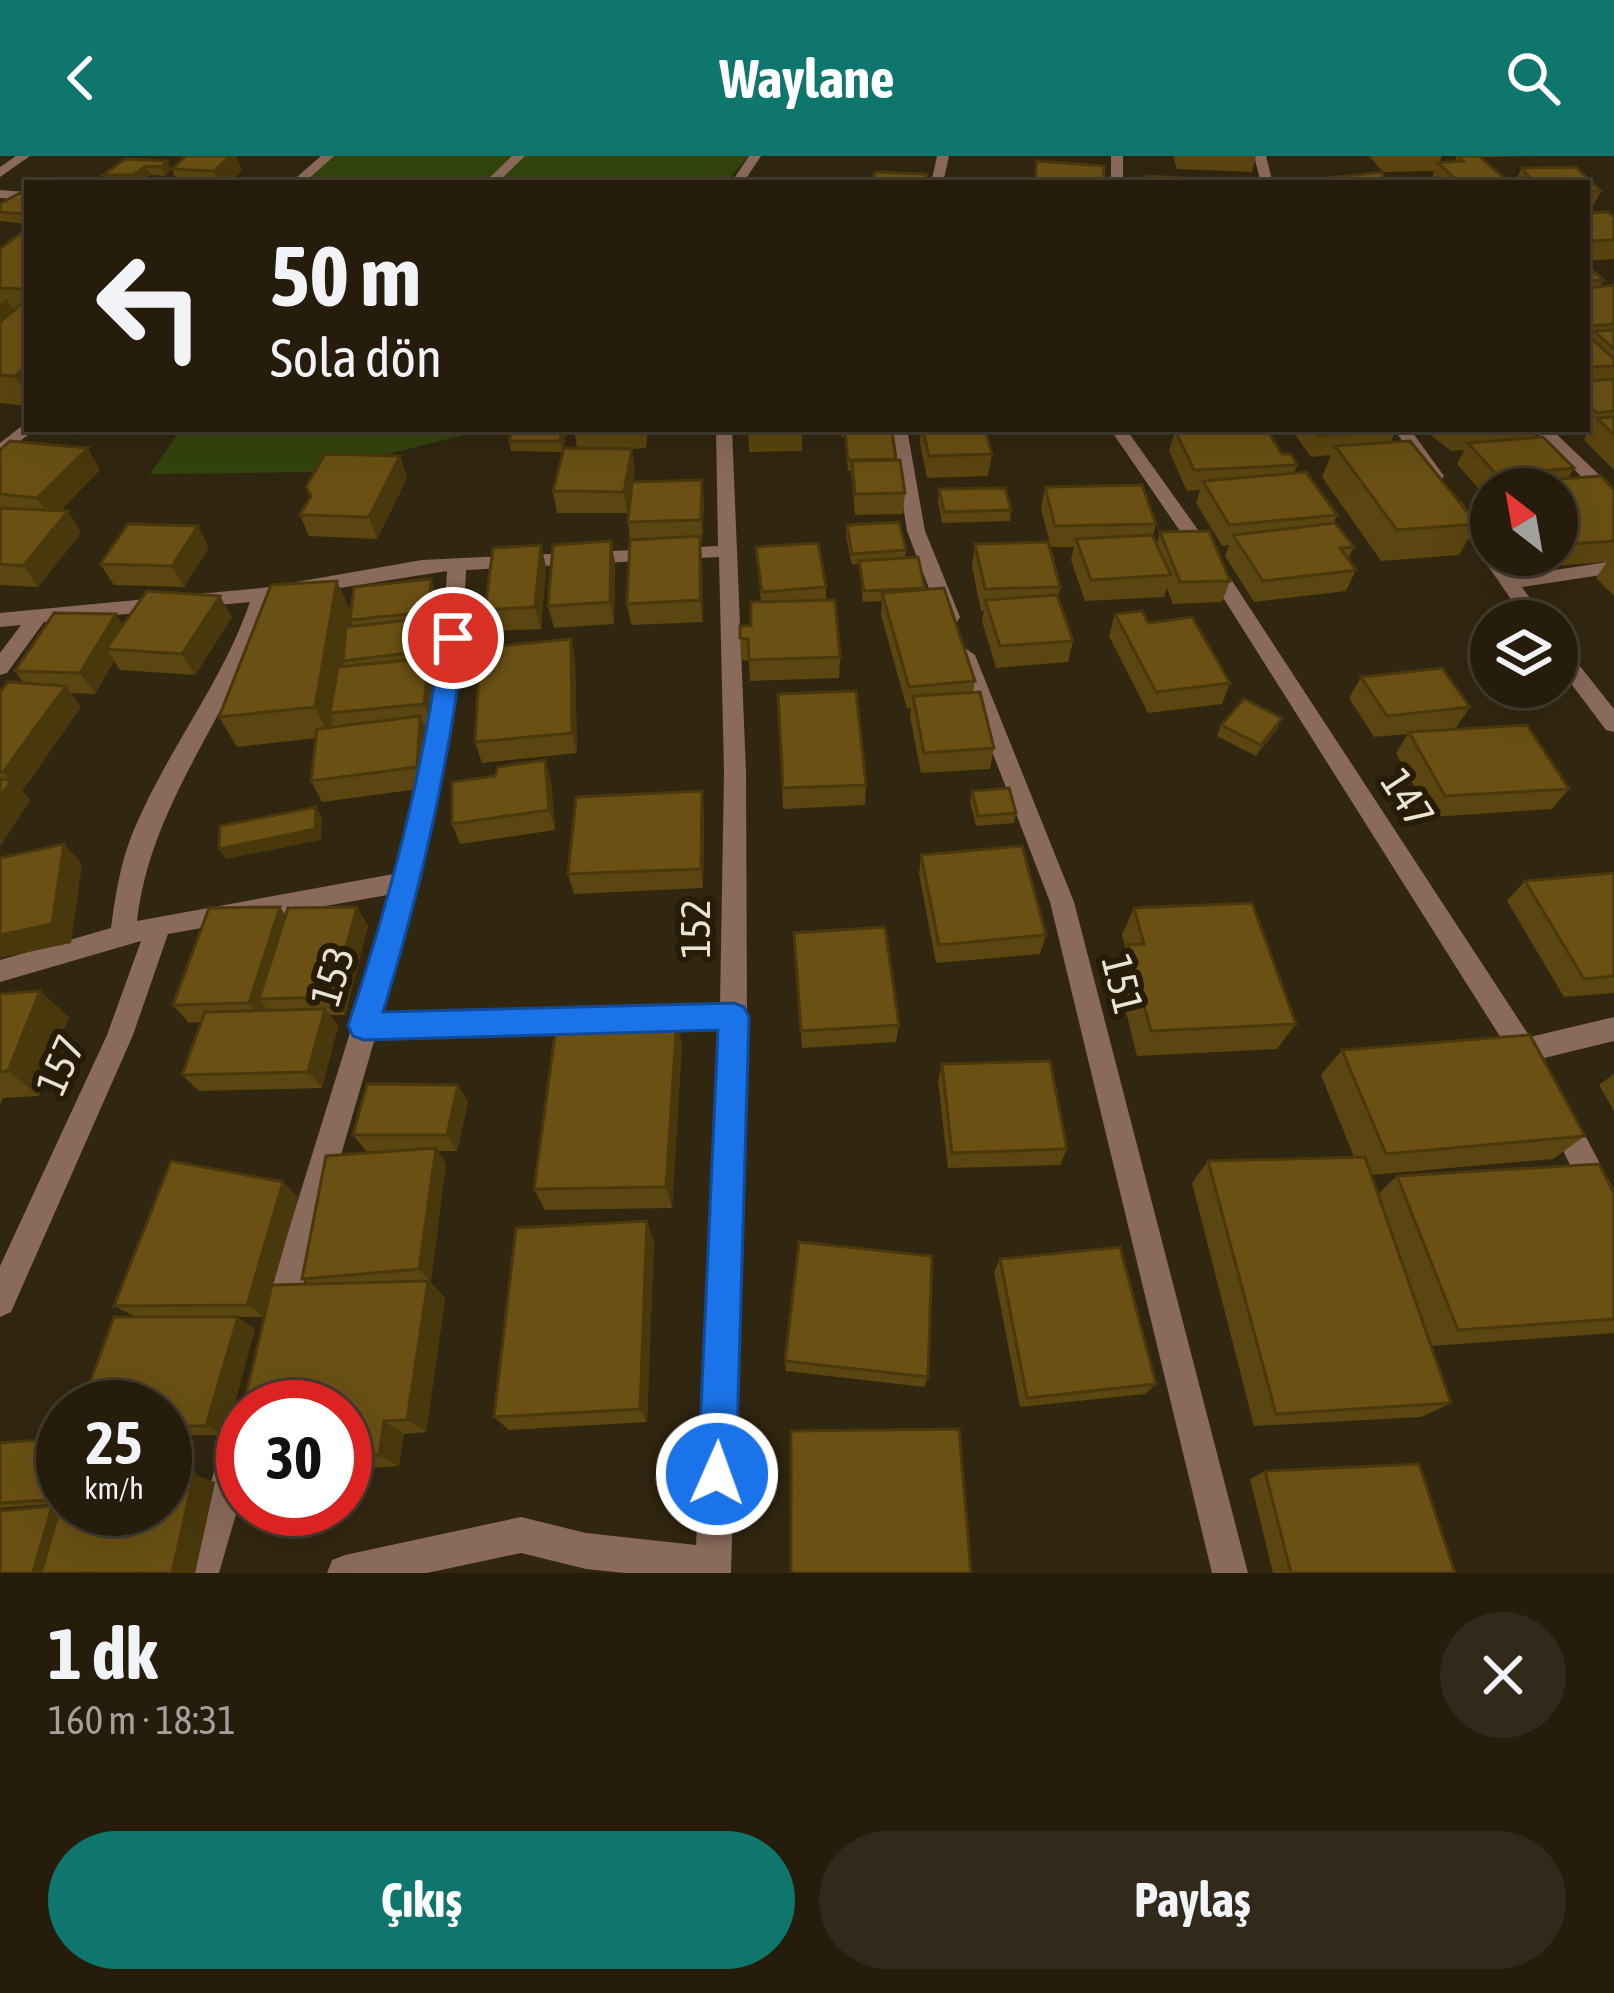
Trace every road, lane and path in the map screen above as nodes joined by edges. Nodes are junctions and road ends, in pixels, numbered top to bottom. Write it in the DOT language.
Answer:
graph roads {
  1 [pos="25,156"];
  2 [pos="328,156"];
  3 [pos="519,156"];
  4 [pos="0,173"];
  5 [pos="300,180"];
  6 [pos="493,180"];
  7 [pos="24,430"];
  8 [pos="724,432"];
  9 [pos="900,432"];
  10 [pos="1120,432"];
  11 [pos="1404,432"];
  12 [pos="1544,432"];
  13 [pos="0,452"];
  14 [pos="1614,500"];
  15 [pos="727,551"];
  16 [pos="457,562"];
  17 [pos="1614,567"];
  18 [pos="1510,583"];
  19 [pos="262,594"];
  20 [pos="1522,600"];
  21 [pos="37,617"];
  22 [pos="0,620"];
  23 [pos="0,668"];
  24 [pos="1578,678"];
  25 [pos="1614,724"];
  26 [pos="409,881"];
  27 [pos="159,925"];
  28 [pos="123,933"];
  29 [pos="0,970"];
  30 [pos="734,1017"];
  31 [pos="364,1026"];
  32 [pos="1614,1029"];
  33 [pos="1525,1050"];
  34 [pos="1614,1221"];
  35 [pos="0,1301"];
  36 [pos="271,1340"];
  37 [pos="216,1525"];
  38 [pos="713,1569"];
  39 [pos="202,1573"];
  40 [pos="345,1573"];
  41 [pos="1231,1573"];
  1 -- 4 [label="street"];
  2 -- 5 [label="street"];
  3 -- 6 [label="street"];
  7 -- 13 [label="street"];
  8 -- 15 [label="street, 152"];
  9 -- 41 [label="street, 151"];
  10 -- 33 [label="street, 147"];
  11 -- 18 [label="street"];
  12 -- 14 [label="street"];
  15 -- 16 [label="street"];
  15 -- 30 [label="street, 152"];
  16 -- 19 [label="street"];
  16 -- 26 [label="street, 153"];
  17 -- 18 [label="street"];
  18 -- 20 [label="street"];
  19 -- 21 [label="street"];
  19 -- 28 [label="street"];
  21 -- 22 [label="street"];
  21 -- 23 [label="street"];
  24 -- 25 [label="street"];
  26 -- 27 [label="street"];
  26 -- 31 [label="street, 153"];
  27 -- 28 [label="street"];
  27 -- 35 [label="street, 157"];
  28 -- 29 [label="street"];
  30 -- 31 [label="street"];
  30 -- 38 [label="street, 152"];
  31 -- 36 [label="street, 153"];
  32 -- 33 [label="street"];
  33 -- 34 [label="street, 147"];
  37 -- 39 [label="street"];
  38 -- 40 [label="street"];
}
